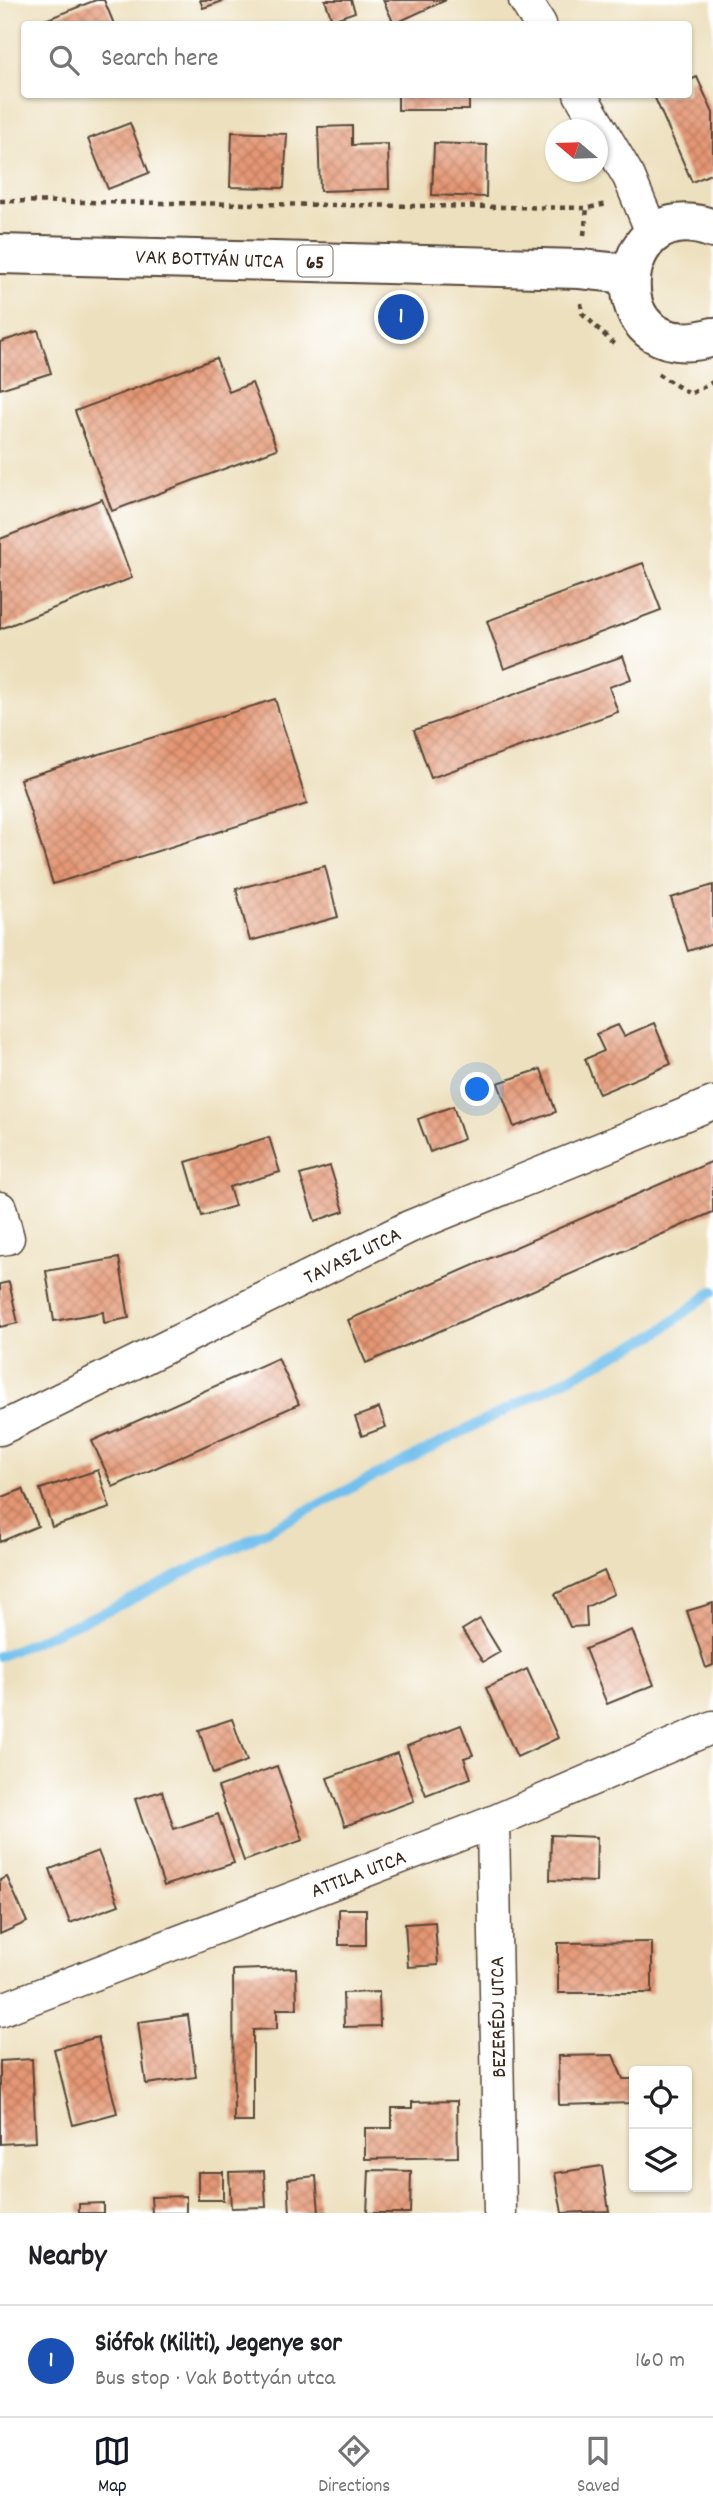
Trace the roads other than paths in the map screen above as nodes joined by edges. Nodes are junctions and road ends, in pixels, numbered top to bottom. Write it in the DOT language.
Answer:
graph roads {
  1 [pos="525,0"];
  2 [pos="538,21"];
  3 [pos="582,98"];
  4 [pos="713,229"];
  5 [pos="653,235"];
  6 [pos="0,254"];
  7 [pos="629,274"];
  8 [pos="713,338"];
  9 [pos="713,1103"];
  10 [pos="0,1209"];
  11 [pos="0,1239"];
  12 [pos="0,1429"];
  13 [pos="713,1727"];
  14 [pos="493,1822"];
  15 [pos="0,2010"];
  16 [pos="500,2213"];
  1 -- 2 [label="street"];
  3 -- 5 [label="street"];
  4 -- 5 [label="main road"];
  5 -- 7 [label="main road"];
  6 -- 7 [label="main road, VAK BOTTYÁN UTCA / 65"];
  7 -- 8 [label="main road"];
  9 -- 12 [label="street, TAVASZ UTCA"];
  10 -- 11 [label="street"];
  13 -- 14 [label="street, ATTILA UTCA"];
  14 -- 15 [label="street, ATTILA UTCA"];
  14 -- 16 [label="street, BEZERÉDJ UTCA"];
}
